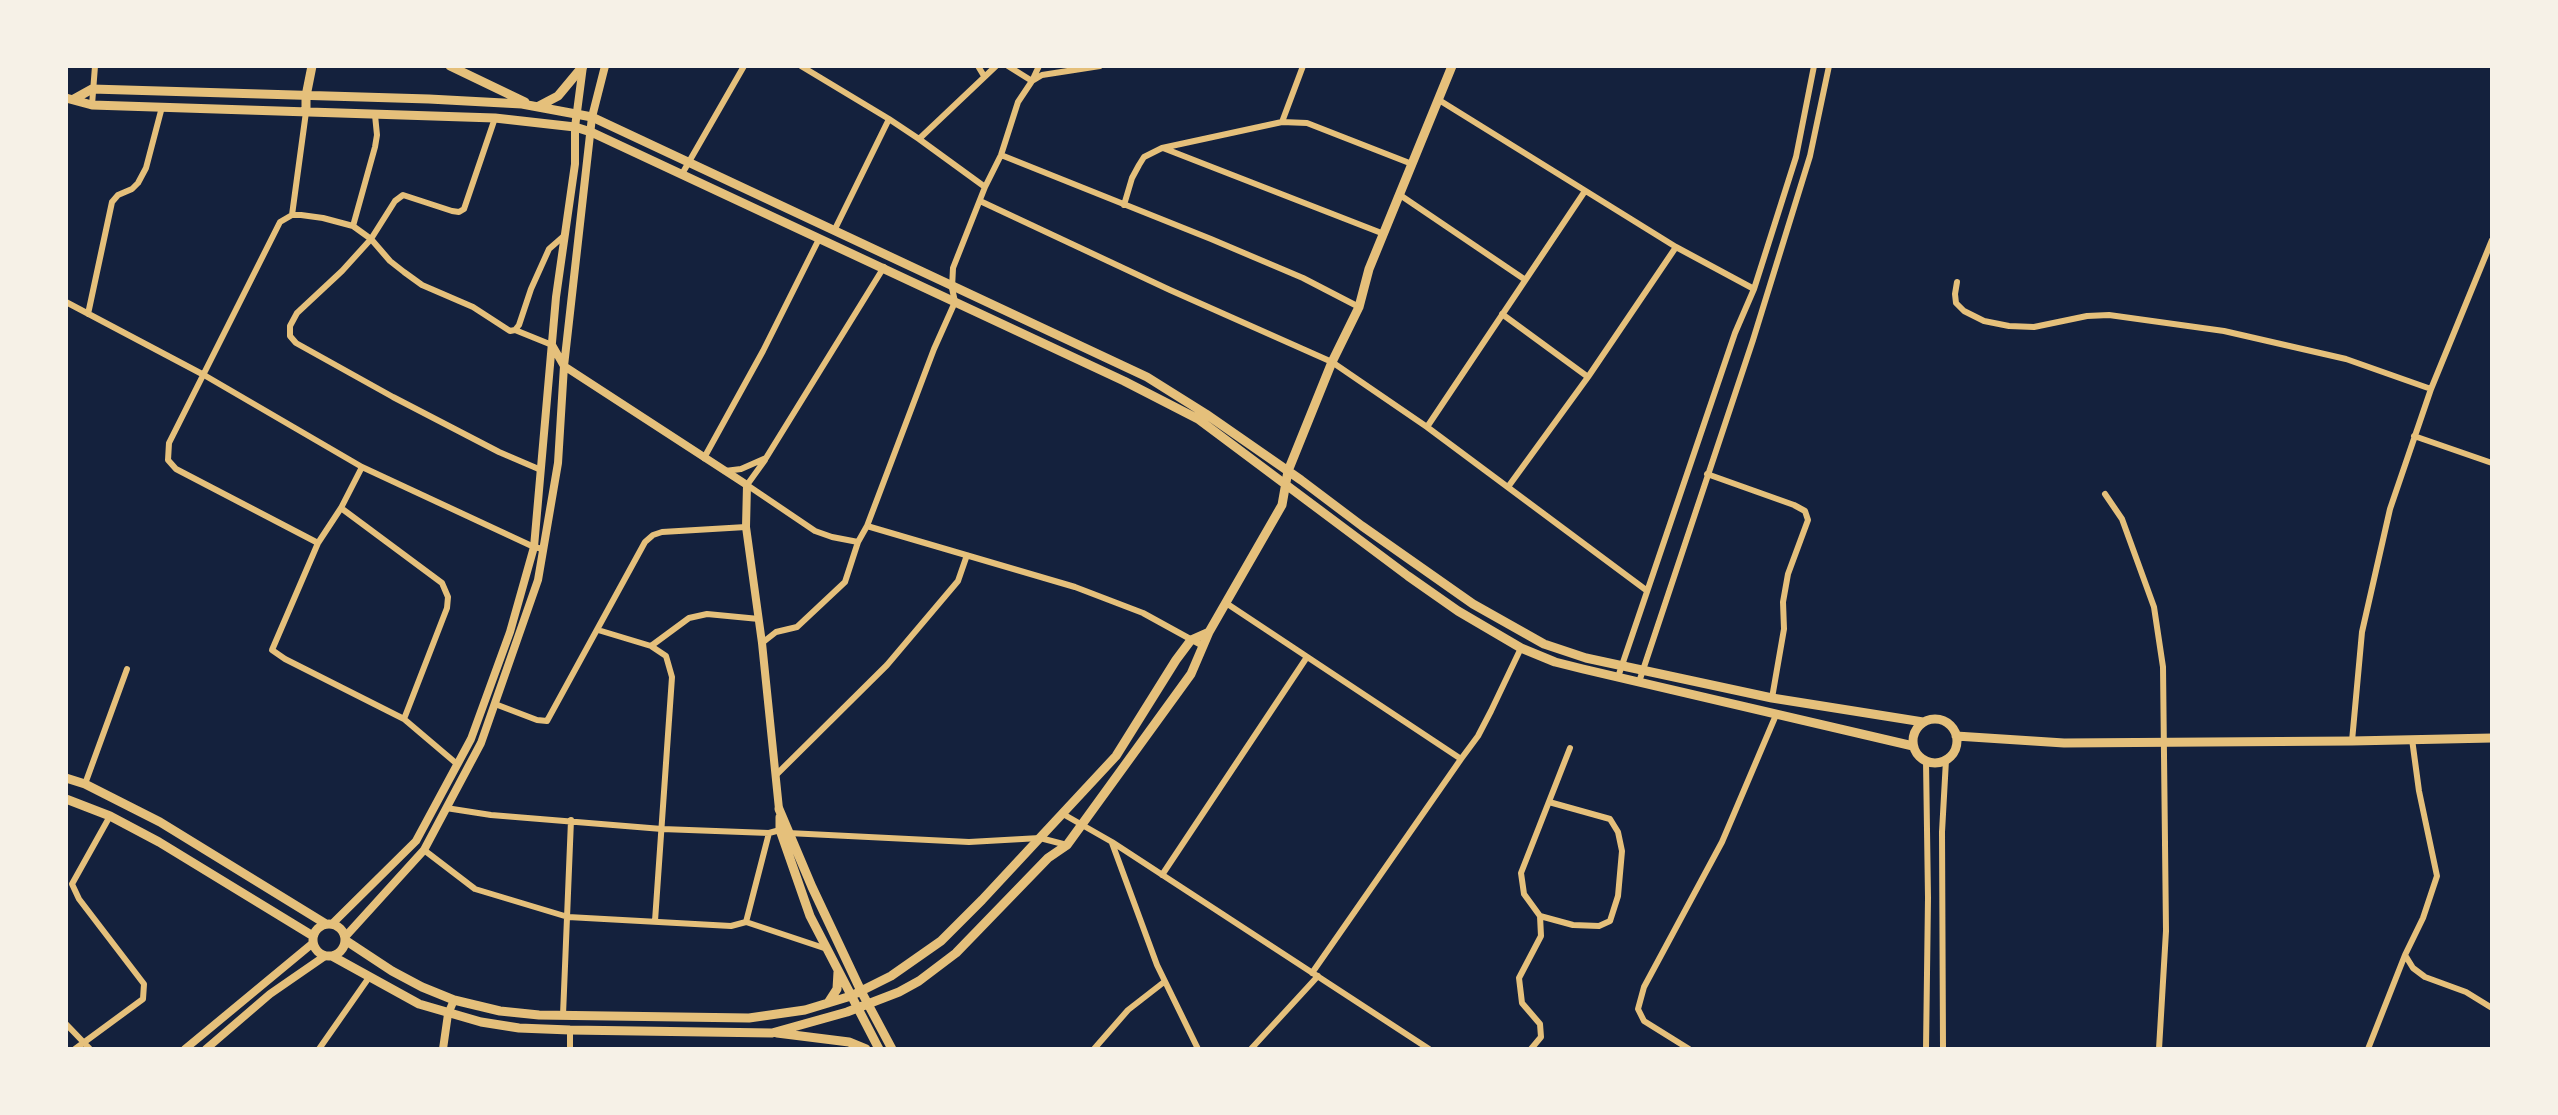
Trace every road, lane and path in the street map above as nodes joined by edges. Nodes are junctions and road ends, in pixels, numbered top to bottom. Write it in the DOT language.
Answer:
graph roads {
  1 [pos="95,66"];
  2 [pos="312,66"];
  3 [pos="450,66"];
  4 [pos="583,66"];
  5 [pos="604,66"];
  6 [pos="744,66"];
  7 [pos="801,66"];
  8 [pos="978,66"];
  9 [pos="996,66"];
  10 [pos="1008,66"];
  11 [pos="1039,66"];
  12 [pos="1100,66"];
  13 [pos="1303,66"];
  14 [pos="1814,66"];
  15 [pos="1829,66"];
  16 [pos="1450,67"];
  17 [pos="984,76"];
  18 [pos="1032,81"];
  19 [pos="92,89"];
  20 [pos="306,96"];
  21 [pos="327,96"];
  22 [pos="70,98"];
  23 [pos="1439,100"];
  24 [pos="92,105"];
  25 [pos="162,106"];
  26 [pos="536,106"];
  27 [pos="306,112"];
  28 [pos="326,113"];
  29 [pos="577,114"];
  30 [pos="375,115"];
  31 [pos="592,117"];
  32 [pos="495,118"];
  33 [pos="889,119"];
  34 [pos="1282,122"];
  35 [pos="575,128"];
  36 [pos="591,132"];
  37 [pos="920,139"];
  38 [pos="1162,148"];
  39 [pos="1001,155"];
  40 [pos="688,164"];
  41 [pos="1412,164"];
  42 [pos="682,174"];
  43 [pos="985,187"];
  44 [pos="1585,191"];
  45 [pos="1400,195"];
  46 [pos="980,201"];
  47 [pos="1125,205"];
  48 [pos="292,215"];
  49 [pos="353,226"];
  50 [pos="834,231"];
  51 [pos="1384,234"];
  52 [pos="565,235"];
  53 [pos="371,239"];
  54 [pos="819,239"];
  55 [pos="2492,240"];
  56 [pos="1676,248"];
  57 [pos="884,267"];
  58 [pos="1524,279"];
  59 [pos="1957,282"];
  60 [pos="952,288"];
  61 [pos="1754,289"];
  62 [pos="66,302"];
  63 [pos="954,302"];
  64 [pos="1359,307"];
  65 [pos="88,314"];
  66 [pos="1502,314"];
  67 [pos="515,330"];
  68 [pos="552,345"];
  69 [pos="1332,362"];
  70 [pos="564,366"];
  71 [pos="204,375"];
  72 [pos="1587,377"];
  73 [pos="2431,389"];
  74 [pos="1426,427"];
  75 [pos="2414,436"];
  76 [pos="704,458"];
  77 [pos="766,458"];
  78 [pos="2492,463"];
  79 [pos="362,467"];
  80 [pos="541,470"];
  81 [pos="725,471"];
  82 [pos="1288,471"];
  83 [pos="1707,474"];
  84 [pos="747,485"];
  85 [pos="1287,486"];
  86 [pos="1508,487"];
  87 [pos="2105,494"];
  88 [pos="341,508"];
  89 [pos="867,526"];
  90 [pos="746,527"];
  91 [pos="858,542"];
  92 [pos="318,543"];
  93 [pos="534,547"];
  94 [pos="543,549"];
  95 [pos="967,555"];
  96 [pos="1646,590"];
  97 [pos="1226,603"];
  98 [pos="759,619"];
  99 [pos="598,630"];
  100 [pos="1209,632"];
  101 [pos="1191,640"];
  102 [pos="762,643"];
  103 [pos="651,646"];
  104 [pos="1203,646"];
  105 [pos="1521,648"];
  106 [pos="1307,657"];
  107 [pos="1622,664"];
  108 [pos="1643,668"];
  109 [pos="127,669"];
  110 [pos="1618,677"];
  111 [pos="1639,682"];
  112 [pos="1772,698"];
  113 [pos="495,704"];
  114 [pos="1776,715"];
  115 [pos="404,719"];
  116 [pos="1923,722"];
  117 [pos="1956,736"];
  118 [pos="2492,738"];
  119 [pos="2412,739"];
  120 [pos="2352,741"];
  121 [pos="2165,742"];
  122 [pos="1913,746"];
  123 [pos="1570,748"];
  124 [pos="1461,759"];
  125 [pos="1946,760"];
  126 [pos="1926,761"];
  127 [pos="457,764"];
  128 [pos="776,775"];
  129 [pos="66,778"];
  130 [pos="448,780"];
  131 [pos="85,784"];
  132 [pos="458,786"];
  133 [pos="66,799"];
  134 [pos="1549,802"];
  135 [pos="446,808"];
  136 [pos="779,809"];
  137 [pos="1064,814"];
  138 [pos="110,816"];
  139 [pos="571,820"];
  140 [pos="1079,825"];
  141 [pos="662,829"];
  142 [pos="784,831"];
  143 [pos="770,833"];
  144 [pos="1040,838"];
  145 [pos="1112,842"];
  146 [pos="1067,844"];
  147 [pos="424,850"];
  148 [pos="1162,875"];
  149 [pos="568,916"];
  150 [pos="1540,916"];
  151 [pos="655,921"];
  152 [pos="746,922"];
  153 [pos="329,924"];
  154 [pos="345,938"];
  155 [pos="313,940"];
  156 [pos="827,949"];
  157 [pos="2405,955"];
  158 [pos="328,956"];
  159 [pos="838,969"];
  160 [pos="1315,974"];
  161 [pos="370,976"];
  162 [pos="1164,982"];
  163 [pos="861,991"];
  164 [pos="851,996"];
  165 [pos="454,1000"];
  166 [pos="828,1003"];
  167 [pos="868,1004"];
  168 [pos="2492,1008"];
  169 [pos="857,1009"];
  170 [pos="448,1014"];
  171 [pos="563,1015"];
  172 [pos="66,1024"];
  173 [pos="570,1030"];
  174 [pos="772,1033"];
  175 [pos="84,1043"];
  176 [pos="75,1049"];
  177 [pos="90,1049"];
  178 [pos="185,1049"];
  179 [pos="207,1049"];
  180 [pos="319,1049"];
  181 [pos="443,1049"];
  182 [pos="570,1049"];
  183 [pos="866,1049"];
  184 [pos="879,1049"];
  185 [pos="892,1049"];
  186 [pos="1094,1049"];
  187 [pos="1198,1049"];
  188 [pos="1251,1049"];
  189 [pos="1427,1049"];
  190 [pos="1532,1049"];
  191 [pos="1689,1049"];
  192 [pos="1926,1049"];
  193 [pos="1943,1049"];
  194 [pos="2159,1049"];
  195 [pos="2368,1049"];
  1 -- 19 [label="street"];
  2 -- 20 [label="main road"];
  3 -- 26 [label="main road"];
  4 -- 26 [label="main road"];
  4 -- 29 [label="street"];
  5 -- 31 [label="street"];
  6 -- 40 [label="street"];
  7 -- 33 [label="street"];
  8 -- 17 [label="street"];
  9 -- 17 [label="street"];
  10 -- 18 [label="street"];
  11 -- 18 [label="street"];
  12 -- 18 [label="street"];
  13 -- 34 [label="street"];
  14 -- 61 [label="street"];
  15 -- 83 [label="street"];
  16 -- 23 [label="main road"];
  17 -- 37 [label="street"];
  18 -- 39 [label="street"];
  19 -- 20 [label="main road"];
  19 -- 22 [label="main road"];
  19 -- 24 [label="street"];
  20 -- 21 [label="main road"];
  20 -- 27 [label="main road"];
  21 -- 26 [label="main road"];
  21 -- 28 [label="main road"];
  22 -- 24 [label="main road"];
  23 -- 41 [label="main road"];
  23 -- 44 [label="street"];
  24 -- 25 [label="main road"];
  25 -- 27 [label="main road"];
  25 -- 65 [label="street"];
  26 -- 29 [label="main road"];
  27 -- 28 [label="main road"];
  27 -- 48 [label="street"];
  28 -- 30 [label="main road"];
  29 -- 31 [label="main road"];
  29 -- 35 [label="street"];
  30 -- 32 [label="main road"];
  30 -- 49 [label="street"];
  31 -- 36 [label="street"];
  31 -- 40 [label="main road"];
  32 -- 35 [label="main road"];
  32 -- 53 [label="street"];
  33 -- 37 [label="street"];
  33 -- 50 [label="street"];
  34 -- 38 [label="street"];
  34 -- 41 [label="street"];
  35 -- 36 [label="main road"];
  35 -- 52 [label="street"];
  36 -- 42 [label="main road"];
  36 -- 70 [label="street"];
  37 -- 43 [label="street"];
  38 -- 47 [label="street"];
  38 -- 51 [label="street"];
  39 -- 43 [label="street"];
  39 -- 47 [label="street"];
  40 -- 42 [label="street"];
  40 -- 50 [label="main road"];
  41 -- 45 [label="main road"];
  42 -- 54 [label="main road"];
  43 -- 46 [label="street"];
  44 -- 56 [label="street"];
  44 -- 58 [label="street"];
  45 -- 51 [label="main road"];
  45 -- 58 [label="street"];
  46 -- 60 [label="street"];
  46 -- 69 [label="street"];
  47 -- 64 [label="street"];
  48 -- 49 [label="street"];
  48 -- 71 [label="street"];
  49 -- 53 [label="street"];
  50 -- 60 [label="main road"];
  51 -- 64 [label="main road"];
  52 -- 67 [label="street"];
  52 -- 68 [label="street"];
  53 -- 67 [label="street"];
  53 -- 80 [label="street"];
  54 -- 57 [label="main road"];
  54 -- 76 [label="street"];
  55 -- 73 [label="street"];
  56 -- 61 [label="street"];
  56 -- 72 [label="street"];
  57 -- 63 [label="main road"];
  57 -- 77 [label="street"];
  58 -- 66 [label="street"];
  59 -- 73 [label="street"];
  60 -- 63 [label="street"];
  60 -- 82 [label="main road"];
  61 -- 96 [label="street"];
  62 -- 65 [label="street"];
  63 -- 85 [label="main road"];
  63 -- 89 [label="street"];
  64 -- 69 [label="main road"];
  65 -- 71 [label="street"];
  66 -- 72 [label="street"];
  66 -- 74 [label="street"];
  67 -- 68 [label="street"];
  68 -- 70 [label="street"];
  68 -- 80 [label="street"];
  69 -- 74 [label="street"];
  69 -- 82 [label="main road"];
  70 -- 76 [label="street"];
  70 -- 94 [label="street"];
  71 -- 79 [label="street"];
  71 -- 92 [label="street"];
  72 -- 86 [label="street"];
  73 -- 75 [label="street"];
  74 -- 86 [label="street"];
  75 -- 78 [label="street"];
  75 -- 120 [label="street"];
  76 -- 81 [label="street"];
  77 -- 81 [label="street"];
  77 -- 84 [label="street"];
  79 -- 88 [label="street"];
  79 -- 93 [label="street"];
  80 -- 93 [label="street"];
  81 -- 84 [label="street"];
  82 -- 85 [label="main road"];
  82 -- 107 [label="main road"];
  83 -- 108 [label="street"];
  83 -- 112 [label="street"];
  84 -- 90 [label="street"];
  84 -- 91 [label="street"];
  85 -- 97 [label="main road"];
  85 -- 105 [label="main road"];
  86 -- 96 [label="street"];
  87 -- 121 [label="street"];
  88 -- 92 [label="street"];
  88 -- 115 [label="street"];
  89 -- 91 [label="street"];
  89 -- 95 [label="street"];
  90 -- 98 [label="street"];
  90 -- 99 [label="street"];
  91 -- 102 [label="street"];
  92 -- 115 [label="street"];
  93 -- 94 [label="street"];
  93 -- 127 [label="street"];
  94 -- 113 [label="street"];
  95 -- 101 [label="street"];
  95 -- 128 [label="street"];
  96 -- 107 [label="street"];
  97 -- 100 [label="main road"];
  97 -- 106 [label="street"];
  98 -- 102 [label="street"];
  98 -- 103 [label="street"];
  99 -- 103 [label="street"];
  99 -- 113 [label="street"];
  100 -- 101 [label="main road"];
  100 -- 104 [label="main road"];
  101 -- 104 [label="street"];
  101 -- 137 [label="main road"];
  102 -- 128 [label="street"];
  103 -- 141 [label="street"];
  104 -- 140 [label="main road"];
  105 -- 110 [label="main road"];
  105 -- 124 [label="street"];
  106 -- 124 [label="street"];
  106 -- 148 [label="street"];
  107 -- 108 [label="main road"];
  107 -- 110 [label="street"];
  108 -- 111 [label="street"];
  108 -- 112 [label="main road"];
  109 -- 131 [label="street"];
  110 -- 111 [label="main road"];
  111 -- 114 [label="main road"];
  112 -- 116 [label="main road"];
  113 -- 132 [label="street"];
  114 -- 122 [label="main road"];
  114 -- 191 [label="street"];
  115 -- 127 [label="street"];
  116 -- 117 [label="main road"];
  116 -- 122 [label="main road"];
  117 -- 121 [label="main road"];
  117 -- 125 [label="main road"];
  118 -- 119 [label="main road"];
  119 -- 120 [label="main road"];
  119 -- 157 [label="street"];
  120 -- 121 [label="main road"];
  121 -- 194 [label="street"];
  122 -- 126 [label="main road"];
  123 -- 134 [label="street"];
  124 -- 160 [label="street"];
  125 -- 126 [label="main road"];
  125 -- 193 [label="street"];
  126 -- 192 [label="street"];
  127 -- 130 [label="street"];
  128 -- 136 [label="street"];
  129 -- 131 [label="main road"];
  130 -- 132 [label="street"];
  130 -- 153 [label="street"];
  131 -- 153 [label="main road"];
  132 -- 135 [label="street"];
  133 -- 138 [label="main road"];
  134 -- 150 [label="street"];
  134 -- 150 [label="street"];
  135 -- 139 [label="street"];
  135 -- 147 [label="street"];
  136 -- 142 [label="main road"];
  137 -- 140 [label="street"];
  137 -- 144 [label="main road"];
  138 -- 155 [label="main road"];
  138 -- 175 [label="street"];
  139 -- 141 [label="street"];
  139 -- 149 [label="street"];
  140 -- 145 [label="street"];
  140 -- 146 [label="main road"];
  141 -- 143 [label="street"];
  141 -- 151 [label="street"];
  142 -- 143 [label="street"];
  142 -- 144 [label="street"];
  142 -- 156 [label="main road"];
  142 -- 163 [label="main road"];
  143 -- 152 [label="street"];
  144 -- 146 [label="street"];
  144 -- 163 [label="main road"];
  145 -- 148 [label="street"];
  145 -- 162 [label="street"];
  146 -- 167 [label="main road"];
  147 -- 149 [label="street"];
  147 -- 154 [label="street"];
  148 -- 160 [label="street"];
  149 -- 151 [label="street"];
  149 -- 171 [label="street"];
  150 -- 190 [label="street"];
  151 -- 152 [label="street"];
  152 -- 156 [label="street"];
  153 -- 154 [label="main road"];
  153 -- 155 [label="main road"];
  154 -- 158 [label="main road"];
  154 -- 165 [label="main road"];
  155 -- 158 [label="main road"];
  155 -- 178 [label="street"];
  156 -- 159 [label="main road"];
  157 -- 168 [label="street"];
  157 -- 195 [label="street"];
  158 -- 161 [label="main road"];
  158 -- 179 [label="street"];
  159 -- 164 [label="main road"];
  159 -- 166 [label="main road"];
  160 -- 188 [label="street"];
  160 -- 189 [label="street"];
  161 -- 170 [label="main road"];
  161 -- 180 [label="street"];
  162 -- 186 [label="street"];
  162 -- 187 [label="street"];
  163 -- 164 [label="main road"];
  163 -- 167 [label="main road"];
  164 -- 166 [label="main road"];
  164 -- 169 [label="main road"];
  165 -- 170 [label="street"];
  165 -- 171 [label="main road"];
  166 -- 171 [label="main road"];
  167 -- 169 [label="main road"];
  167 -- 185 [label="main road"];
  169 -- 174 [label="main road"];
  169 -- 184 [label="main road"];
  170 -- 173 [label="main road"];
  170 -- 181 [label="street"];
  172 -- 175 [label="street"];
  173 -- 174 [label="main road"];
  173 -- 182 [label="street"];
  174 -- 183 [label="main road"];
  175 -- 176 [label="street"];
  175 -- 177 [label="street"];
}
